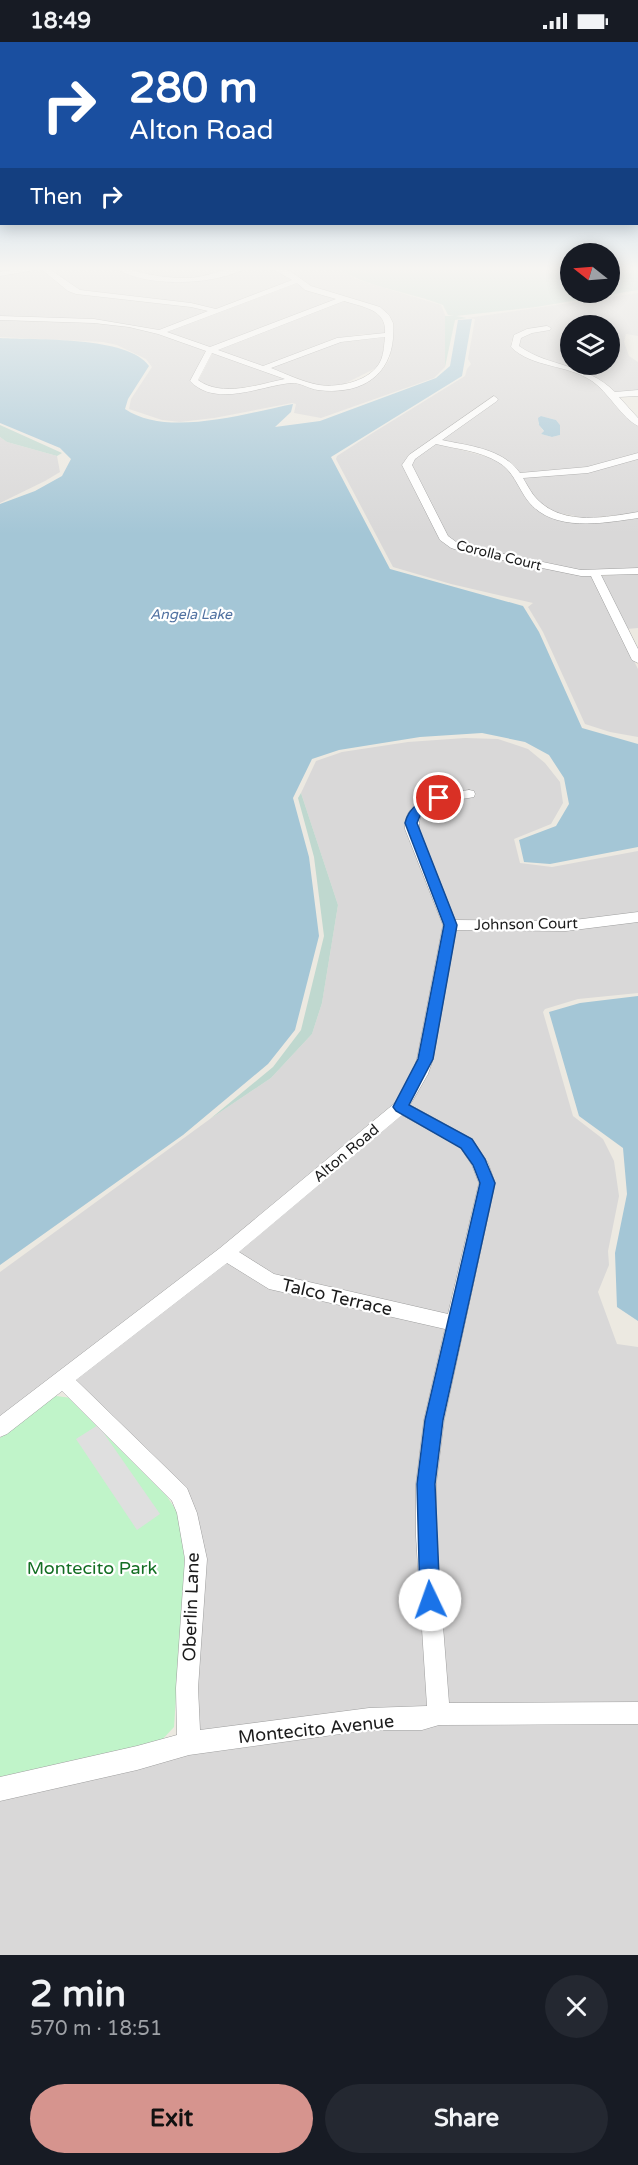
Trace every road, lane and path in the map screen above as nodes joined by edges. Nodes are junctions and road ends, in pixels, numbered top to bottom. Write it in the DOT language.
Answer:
graph roads {
  1 [pos="207,355"];
  2 [pos="226,355"];
  3 [pos="296,355"];
  4 [pos="386,355"];
  5 [pos="529,355"];
  6 [pos="264,368"];
  7 [pos="295,379"];
  8 [pos="638,393"];
  9 [pos="614,395"];
  10 [pos="494,399"];
  11 [pos="638,423"];
  12 [pos="434,441"];
  13 [pos="638,456"];
  14 [pos="516,476"];
  15 [pos="638,515"];
  16 [pos="638,571"];
  17 [pos="594,574"];
  18 [pos="638,631"];
  19 [pos="623,632"];
  20 [pos="638,660"];
  21 [pos="469,794"];
  22 [pos="638,917"];
  23 [pos="450,925"];
  24 [pos="401,1107"];
  25 [pos="226,1252"];
  26 [pos="456,1324"];
  27 [pos="62,1379"];
  28 [pos="0,1428"];
  29 [pos="638,1713"];
  30 [pos="439,1714"];
  31 [pos="189,1743"];
  32 [pos="0,1789"];
  1 -- 7 [label="street"];
  2 -- 6 [label="street"];
  3 -- 6 [label="street"];
  4 -- 7 [label="street"];
  5 -- 9 [label="street"];
  6 -- 7 [label="street"];
  8 -- 9 [label="street"];
  9 -- 11 [label="street"];
  10 -- 12 [label="street, Corolla Court"];
  12 -- 14 [label="street"];
  12 -- 17 [label="street, Corolla Court"];
  13 -- 14 [label="street"];
  14 -- 15 [label="street"];
  16 -- 17 [label="street, Corolla Court"];
  17 -- 19 [label="street"];
  18 -- 19 [label="street"];
  19 -- 20 [label="street"];
  21 -- 23 [label="street"];
  22 -- 23 [label="street, Johnson Court"];
  23 -- 24 [label="street, Alton Road"];
  24 -- 25 [label="street, Alton Road"];
  24 -- 26 [label="street"];
  25 -- 26 [label="street, Talco Terrace"];
  25 -- 27 [label="street, Alton Road"];
  26 -- 30 [label="street"];
  27 -- 28 [label="street, Alton Road"];
  27 -- 31 [label="street, Oberlin Lane"];
  29 -- 30 [label="street, Montecito Avenue"];
  30 -- 31 [label="street, Montecito Avenue"];
  31 -- 32 [label="street, Montecito Avenue"];
}
